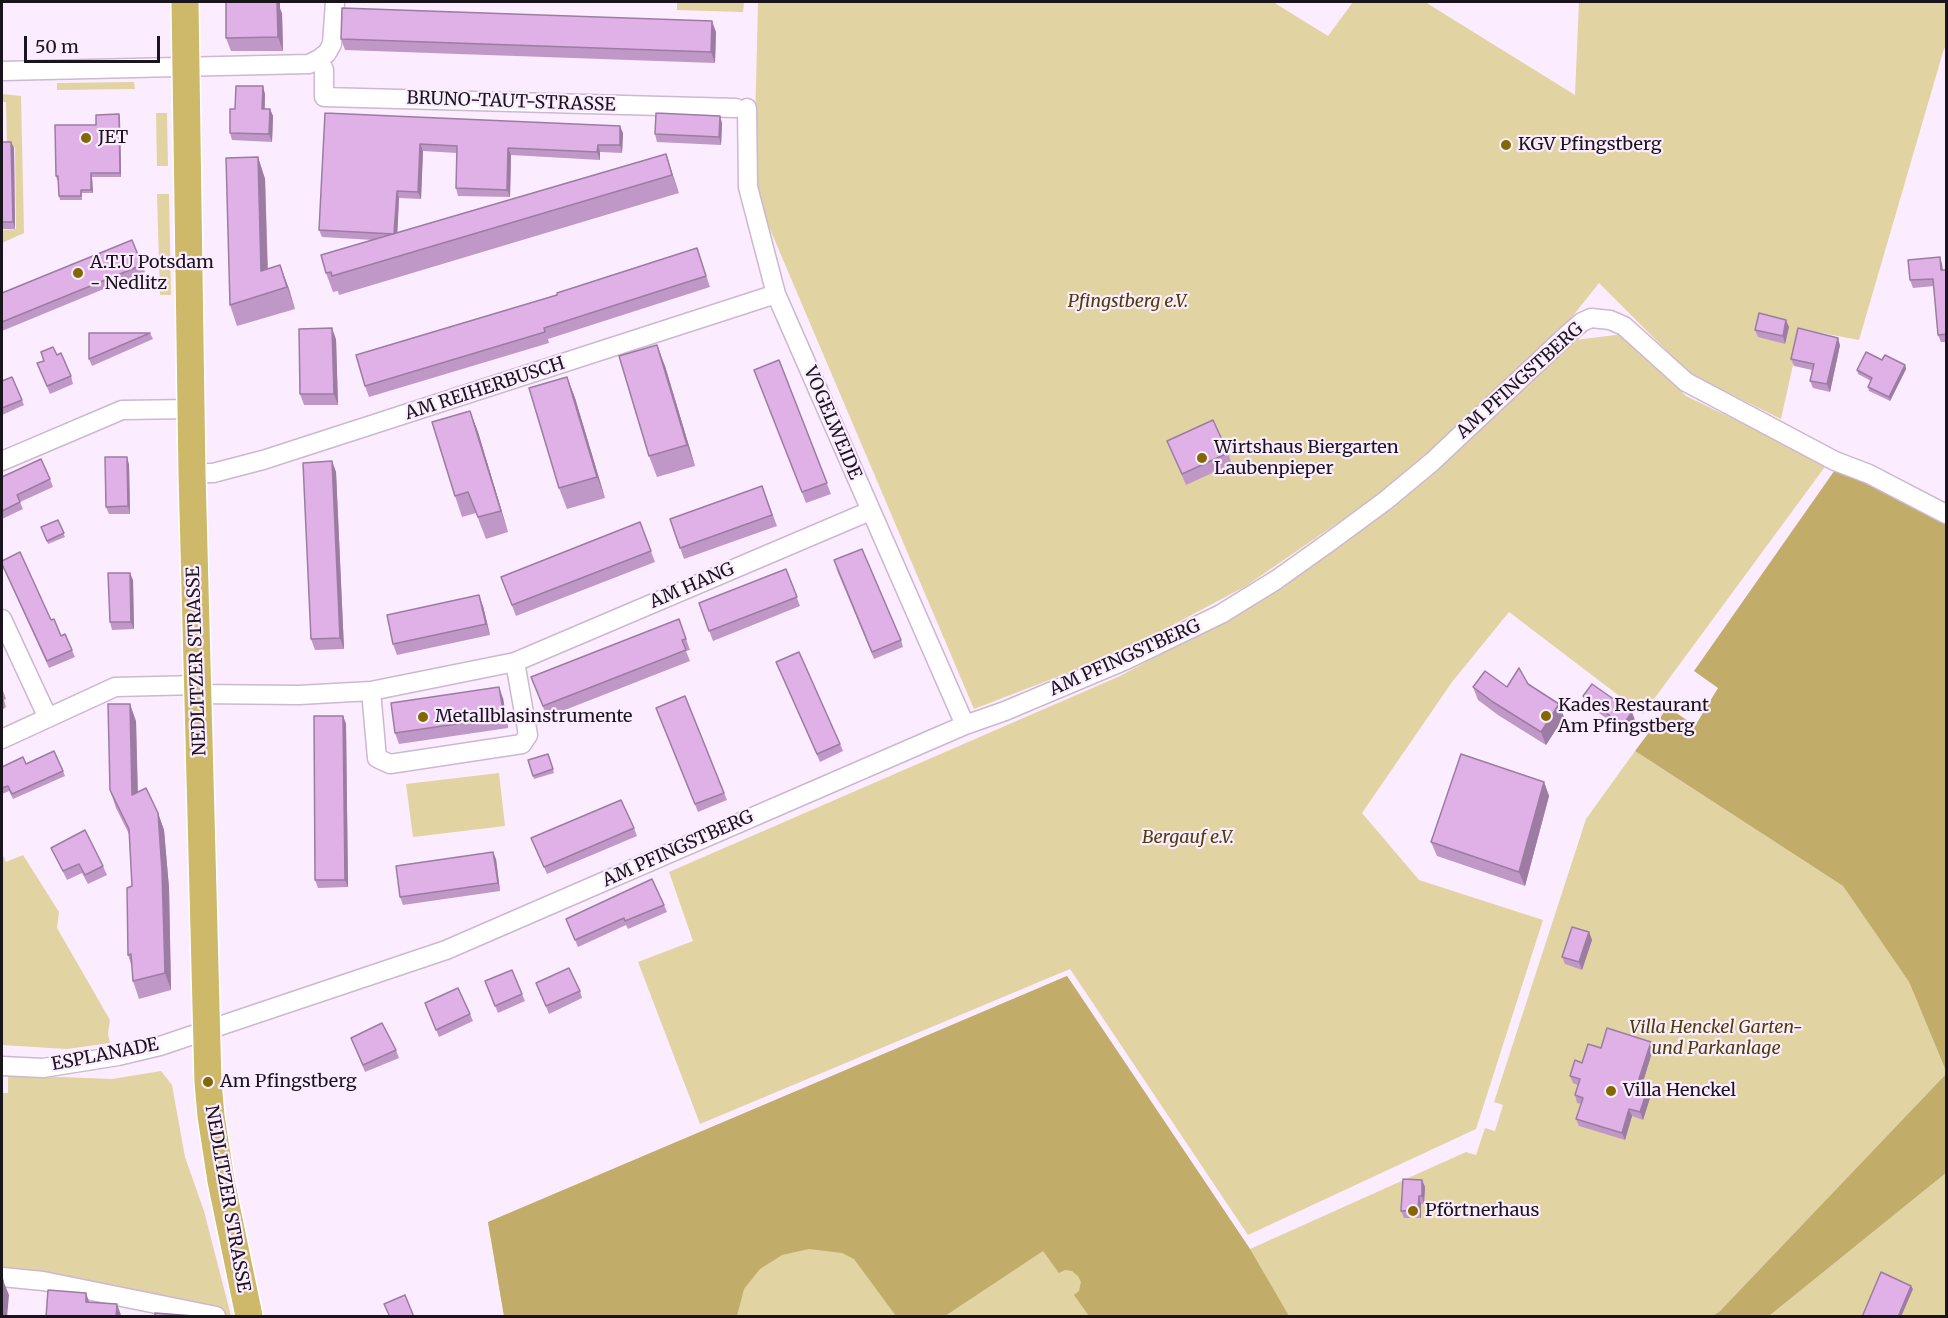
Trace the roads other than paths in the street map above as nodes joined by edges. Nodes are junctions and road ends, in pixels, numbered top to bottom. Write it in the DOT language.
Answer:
graph roads {
  1 [pos="185,2"];
  2 [pos="335,2"];
  3 [pos="319,59"];
  4 [pos="187,68"];
  5 [pos="2,71"];
  6 [pos="741,108"];
  7 [pos="776,294"];
  8 [pos="192,409"];
  9 [pos="2,461"];
  10 [pos="192,472"];
  11 [pos="870,511"];
  12 [pos="1947,514"];
  13 [pos="2,619"];
  14 [pos="515,662"];
  15 [pos="198,690"];
  16 [pos="370,691"];
  17 [pos="48,718"];
  18 [pos="965,725"];
  19 [pos="2,739"];
  20 [pos="207,1029"];
  21 [pos="2,1066"];
  22 [pos="2,1276"];
  23 [pos="216,1317"];
  24 [pos="249,1317"];
  1 -- 4 [label="main road, NEDLITZER STRASSE"];
  2 -- 3 [label="street"];
  3 -- 4 [label="street"];
  3 -- 6 [label="street, BRUNO-TAUT-STRASSE"];
  4 -- 5 [label="street"];
  4 -- 8 [label="main road, NEDLITZER STRASSE"];
  6 -- 7 [label="street, VOGELWEIDE"];
  7 -- 10 [label="street, AM REIHERBUSCH"];
  7 -- 11 [label="street, VOGELWEIDE"];
  8 -- 9 [label="street"];
  8 -- 10 [label="main road, NEDLITZER STRASSE"];
  10 -- 15 [label="main road, NEDLITZER STRASSE"];
  11 -- 14 [label="street, AM HANG"];
  11 -- 18 [label="street, VOGELWEIDE"];
  12 -- 18 [label="street, AM PFINGSTBERG"];
  13 -- 17 [label="street"];
  14 -- 16 [label="street, AM HANG"];
  14 -- 16 [label="street"];
  15 -- 16 [label="street, AM HANG"];
  15 -- 17 [label="street, AM HANG"];
  15 -- 20 [label="main road, NEDLITZER STRASSE"];
  17 -- 19 [label="street, AM HANG"];
  18 -- 20 [label="street, AM PFINGSTBERG"];
  20 -- 21 [label="street, ESPLANADE"];
  20 -- 24 [label="main road, NEDLITZER STRASSE"];
  22 -- 23 [label="street"];
}
